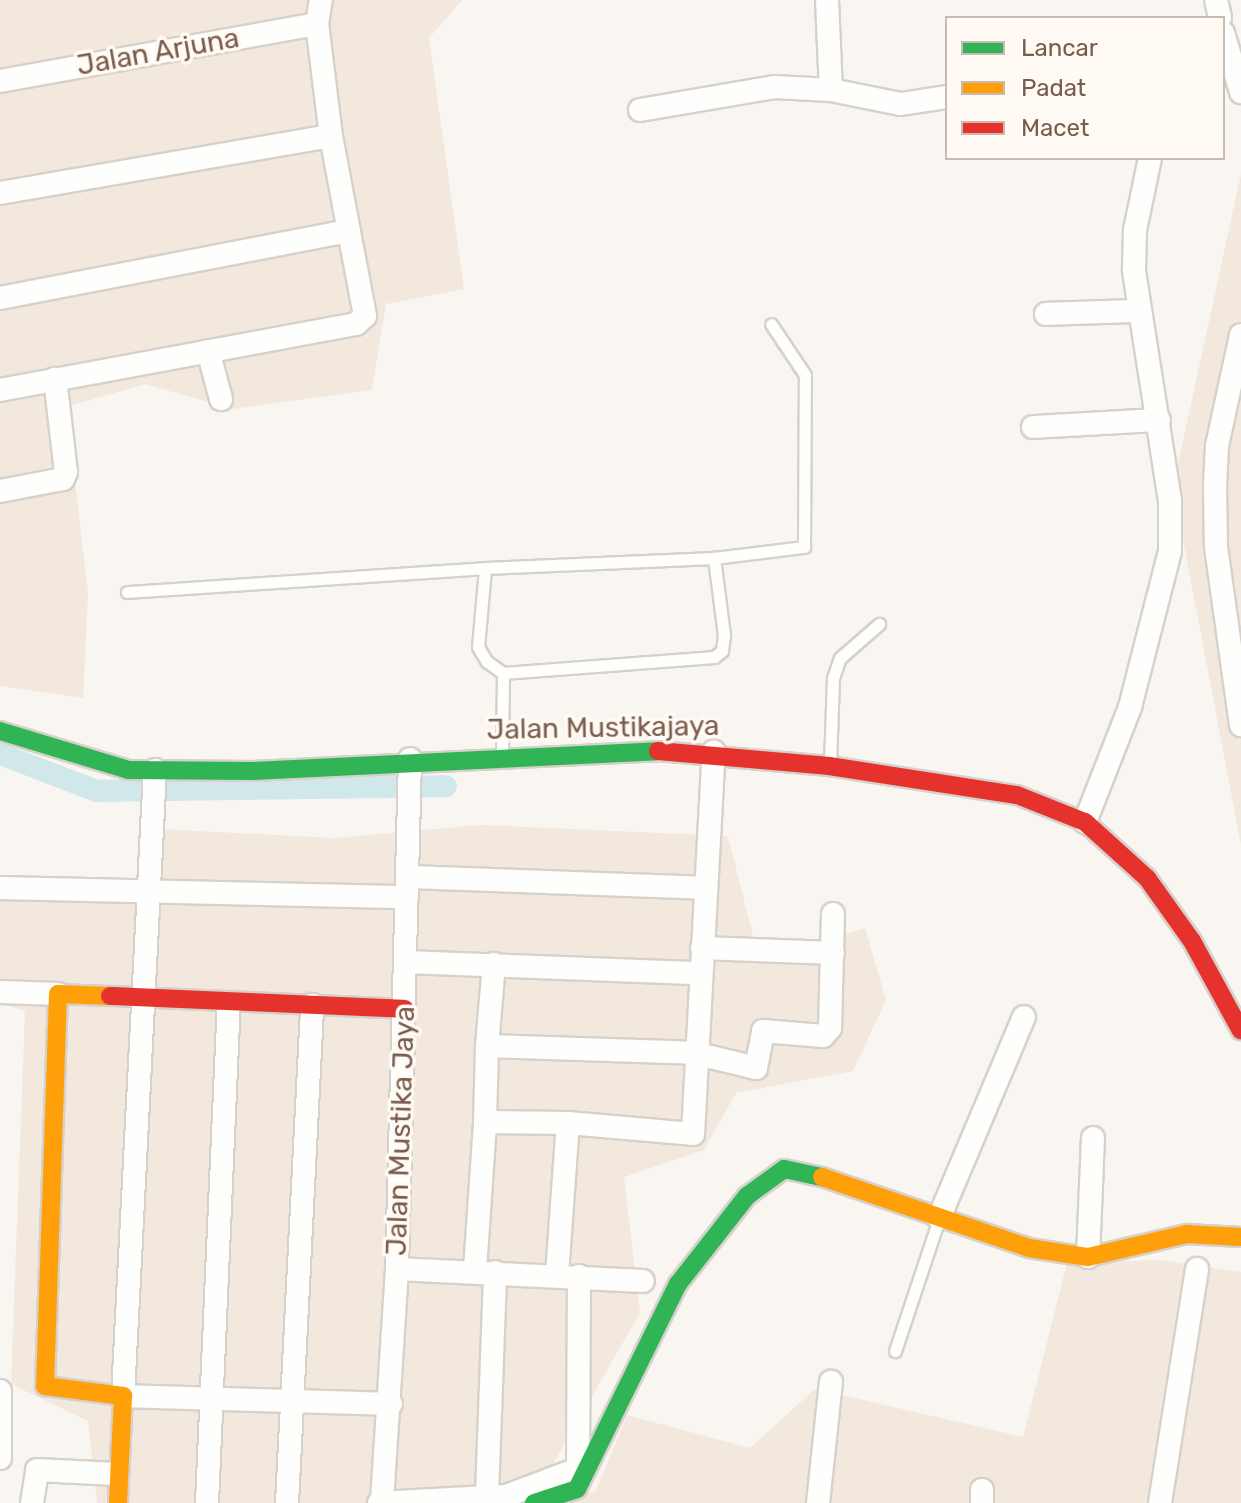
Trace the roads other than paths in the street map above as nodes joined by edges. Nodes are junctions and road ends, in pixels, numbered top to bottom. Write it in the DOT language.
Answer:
graph roads {
  1 [pos="321,0"];
  2 [pos="827,0"];
  3 [pos="317,24"];
  4 [pos="1225,40"];
  5 [pos="0,81"];
  6 [pos="831,90"];
  7 [pos="1241,92"];
  8 [pos="945,97"];
  9 [pos="640,110"];
  10 [pos="331,136"];
  11 [pos="1150,160"];
  12 [pos="0,193"];
  13 [pos="349,231"];
  14 [pos="0,298"];
  15 [pos="1138,311"];
  16 [pos="1046,314"];
  17 [pos="771,324"];
  18 [pos="1241,335"];
  19 [pos="208,351"];
  20 [pos="55,379"];
  21 [pos="0,390"];
  22 [pos="221,399"];
  23 [pos="1159,420"];
  24 [pos="1033,427"];
  25 [pos="0,491"];
  26 [pos="714,558"];
  27 [pos="485,568"];
  28 [pos="127,592"];
  29 [pos="879,624"];
  30 [pos="503,673"];
  31 [pos="1241,725"];
  32 [pos="0,731"];
  33 [pos="714,752"];
  34 [pos="502,757"];
  35 [pos="410,759"];
  36 [pos="829,766"];
  37 [pos="155,770"];
  38 [pos="1085,822"];
  39 [pos="408,887"];
  40 [pos="0,888"];
  41 [pos="703,888"];
  42 [pos="146,892"];
  43 [pos="833,914"];
  44 [pos="702,948"];
  45 [pos="833,953"];
  46 [pos="406,962"];
  47 [pos="494,964"];
  48 [pos="699,973"];
  49 [pos="0,992"];
  50 [pos="58,994"];
  51 [pos="143,996"];
  52 [pos="229,1005"];
  53 [pos="312,1005"];
  54 [pos="405,1009"];
  55 [pos="1024,1017"];
  56 [pos="1241,1031"];
  57 [pos="487,1046"];
  58 [pos="694,1053"];
  59 [pos="485,1122"];
  60 [pos="568,1123"];
  61 [pos="1093,1138"];
  62 [pos="939,1218"];
  63 [pos="1241,1237"];
  64 [pos="1088,1257"];
  65 [pos="397,1269"];
  66 [pos="1197,1269"];
  67 [pos="485,1271"];
  68 [pos="568,1276"];
  69 [pos="643,1281"];
  70 [pos="895,1351"];
  71 [pos="831,1382"];
  72 [pos="0,1391"];
  73 [pos="123,1396"];
  74 [pos="211,1396"];
  75 [pos="294,1399"];
  76 [pos="391,1404"];
  77 [pos="0,1458"];
  78 [pos="116,1474"];
  79 [pos="487,1495"];
  80 [pos="380,1502"];
  81 [pos="32,1503"];
  82 [pos="118,1503"];
  83 [pos="207,1503"];
  84 [pos="287,1503"];
  85 [pos="534,1503"];
  86 [pos="818,1503"];
  87 [pos="1160,1503"];
  1 -- 3 [label="street"];
  2 -- 6 [label="street"];
  3 -- 5 [label="street, Jalan Arjuna"];
  3 -- 10 [label="street"];
  4 -- 7 [label="street"];
  6 -- 8 [label="street"];
  6 -- 9 [label="street"];
  10 -- 12 [label="street"];
  10 -- 13 [label="street"];
  11 -- 15 [label="street"];
  13 -- 14 [label="street"];
  13 -- 19 [label="street"];
  15 -- 16 [label="street"];
  15 -- 23 [label="street"];
  17 -- 26 [label="lane"];
  18 -- 31 [label="street"];
  19 -- 20 [label="street"];
  19 -- 22 [label="street"];
  20 -- 21 [label="street"];
  20 -- 25 [label="street"];
  23 -- 24 [label="street"];
  23 -- 38 [label="street"];
  26 -- 27 [label="lane"];
  26 -- 30 [label="lane"];
  27 -- 28 [label="lane"];
  27 -- 30 [label="lane"];
  29 -- 36 [label="lane"];
  30 -- 34 [label="lane"];
  32 -- 37 [label="street, Jalan Mustikajaya"];
  33 -- 34 [label="street, Jalan Mustikajaya"];
  33 -- 36 [label="street, Jalan Mustikajaya"];
  33 -- 41 [label="street"];
  34 -- 35 [label="street, Jalan Mustikajaya"];
  35 -- 37 [label="street, Jalan Mustikajaya"];
  35 -- 39 [label="street, Jalan Mustika Jaya"];
  36 -- 38 [label="street, Jalan Mustikajaya"];
  37 -- 42 [label="street"];
  38 -- 56 [label="street, Jalan Mustikajaya"];
  39 -- 41 [label="street"];
  39 -- 42 [label="street"];
  39 -- 46 [label="street, Jalan Mustika Jaya"];
  40 -- 42 [label="street"];
  41 -- 44 [label="street"];
  42 -- 51 [label="street"];
  43 -- 45 [label="street"];
  44 -- 45 [label="street"];
  44 -- 48 [label="street"];
  45 -- 58 [label="street"];
  46 -- 47 [label="street"];
  46 -- 54 [label="street, Jalan Mustika Jaya"];
  47 -- 48 [label="street"];
  47 -- 57 [label="street"];
  48 -- 58 [label="street"];
  49 -- 50 [label="street"];
  50 -- 51 [label="street"];
  50 -- 73 [label="street"];
  51 -- 52 [label="street"];
  51 -- 73 [label="street"];
  52 -- 53 [label="street"];
  52 -- 74 [label="street"];
  53 -- 54 [label="street"];
  53 -- 75 [label="street"];
  54 -- 65 [label="street, Jalan Mustika Jaya"];
  55 -- 62 [label="street"];
  57 -- 58 [label="street"];
  57 -- 59 [label="street"];
  58 -- 60 [label="street"];
  59 -- 60 [label="street"];
  59 -- 67 [label="street"];
  60 -- 68 [label="street"];
  61 -- 64 [label="street"];
  62 -- 64 [label="street"];
  62 -- 70 [label="lane"];
  62 -- 85 [label="street"];
  63 -- 64 [label="street"];
  65 -- 67 [label="street"];
  65 -- 76 [label="street, Jalan Mustika Jaya"];
  66 -- 87 [label="street"];
  67 -- 68 [label="street"];
  67 -- 79 [label="street"];
  68 -- 69 [label="street"];
  68 -- 79 [label="street"];
  71 -- 86 [label="street"];
  72 -- 77 [label="street"];
  73 -- 74 [label="street"];
  73 -- 78 [label="street"];
  74 -- 75 [label="street"];
  74 -- 83 [label="street"];
  75 -- 76 [label="street"];
  75 -- 84 [label="street"];
  76 -- 80 [label="street, Jalan Mustika Jaya"];
  78 -- 81 [label="street"];
  78 -- 82 [label="street"];
  79 -- 80 [label="street"];
}
